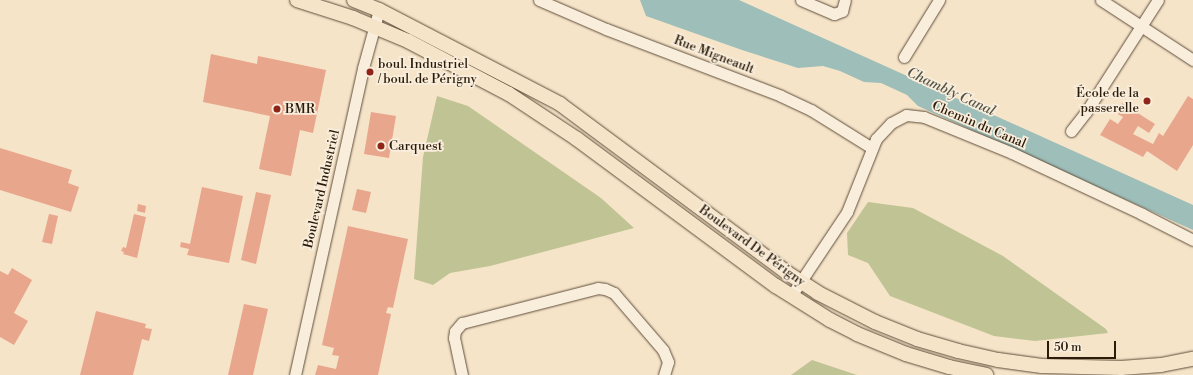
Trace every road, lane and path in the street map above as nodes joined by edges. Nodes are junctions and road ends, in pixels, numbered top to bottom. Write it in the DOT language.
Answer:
graph roads {
  1 [pos="297,0"];
  2 [pos="354,0"];
  3 [pos="539,0"];
  4 [pos="801,0"];
  5 [pos="846,0"];
  6 [pos="939,0"];
  7 [pos="1102,0"];
  8 [pos="1158,0"];
  9 [pos="379,10"];
  10 [pos="1141,26"];
  11 [pos="373,27"];
  12 [pos="904,57"];
  13 [pos="1193,60"];
  14 [pos="1071,131"];
  15 [pos="872,148"];
  16 [pos="1193,240"];
  17 [pos="801,282"];
  18 [pos="791,296"];
  19 [pos="1193,359"];
  20 [pos="295,375"];
  21 [pos="462,375"];
  22 [pos="664,375"];
  23 [pos="986,375"];
  1 -- 11 [label="main road, Boulevard De Périgny"];
  2 -- 9 [label="main road, Boulevard De Périgny"];
  3 -- 15 [label="street, Rue Migneault"];
  4 -- 5 [label="street"];
  6 -- 12 [label="street"];
  7 -- 10 [label="street"];
  8 -- 10 [label="street"];
  9 -- 11 [label="street, Boulevard Industriel"];
  9 -- 17 [label="main road, Boulevard De Périgny"];
  10 -- 13 [label="street"];
  10 -- 14 [label="street"];
  11 -- 18 [label="main road, Boulevard De Périgny"];
  11 -- 20 [label="street, Boulevard Industriel"];
  15 -- 16 [label="street, Chemin du Canal"];
  15 -- 17 [label="street, Chemin du Canal"];
  17 -- 18 [label="street, Chemin du Canal"];
  17 -- 19 [label="main road, Boulevard De Périgny"];
  18 -- 23 [label="main road, Boulevard De Périgny"];
  21 -- 22 [label="street"];
}
